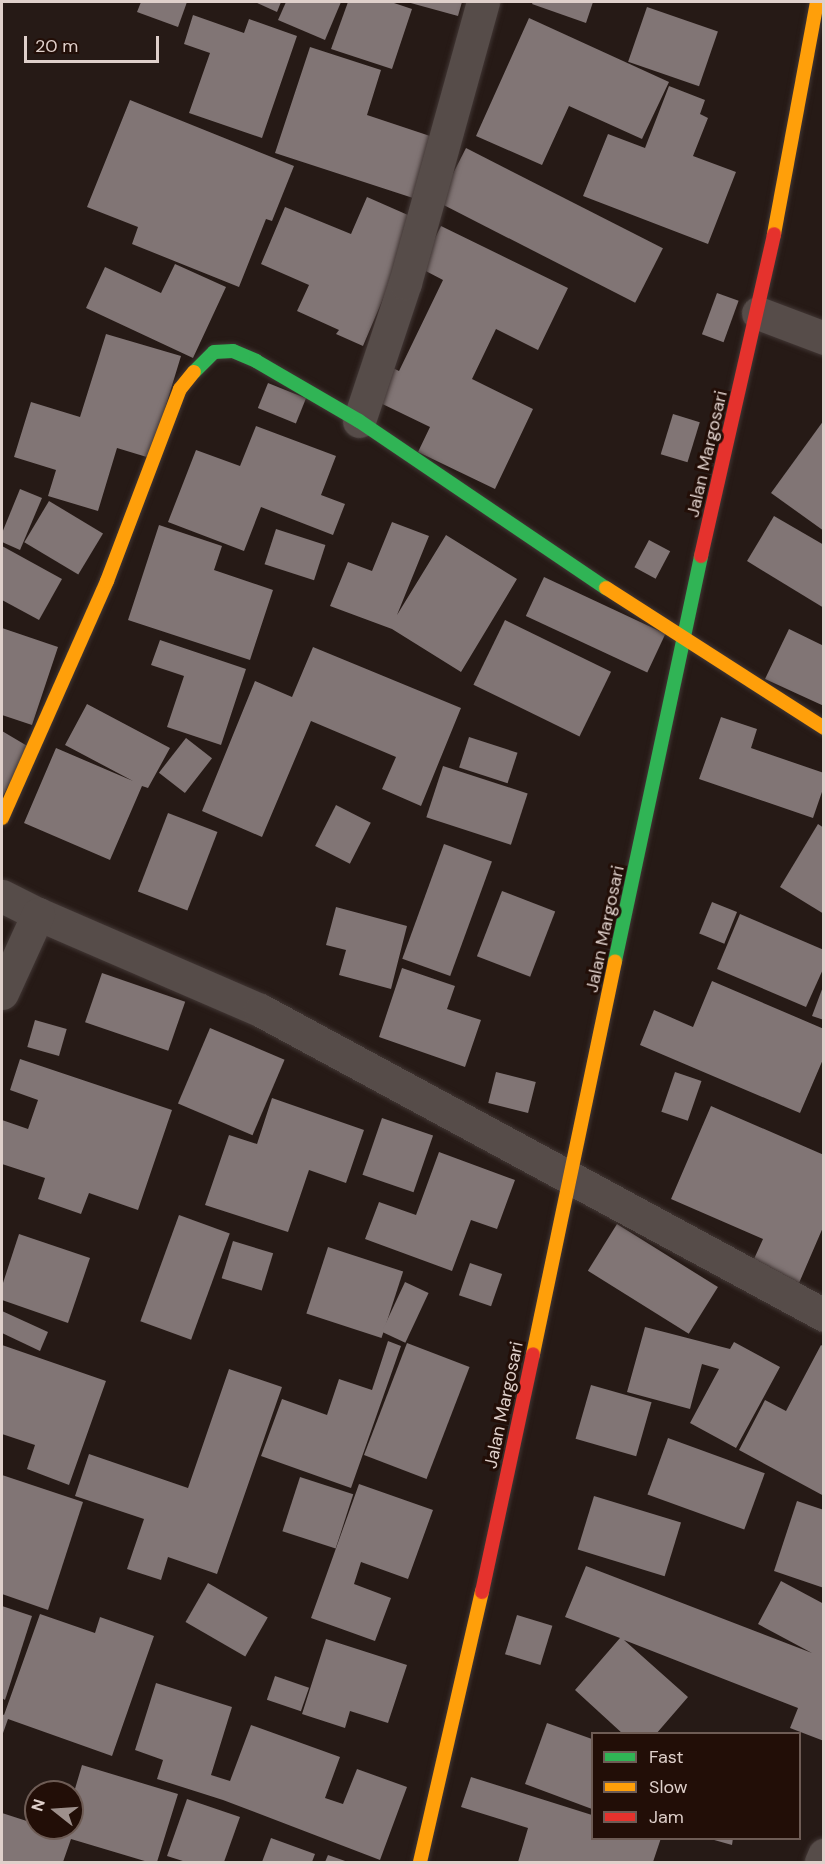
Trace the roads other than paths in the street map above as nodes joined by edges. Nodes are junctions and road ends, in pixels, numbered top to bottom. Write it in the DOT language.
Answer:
graph roads {
  1 [pos="483,2"];
  2 [pos="817,2"];
  3 [pos="758,313"];
  4 [pos="824,338"];
  5 [pos="359,421"];
  6 [pos="682,639"];
  7 [pos="824,728"];
  8 [pos="2,818"];
  9 [pos="2,896"];
  10 [pos="38,914"];
  11 [pos="2,993"];
  12 [pos="570,1178"];
  13 [pos="824,1315"];
  14 [pos="824,1855"];
  15 [pos="420,1863"];
  16 [pos="821,1863"];
  1 -- 5 [label="street"];
  2 -- 3 [label="street, Jalan Margosari"];
  3 -- 4 [label="street"];
  3 -- 6 [label="street, Jalan Margosari"];
  5 -- 6 [label="street"];
  5 -- 8 [label="street"];
  6 -- 7 [label="street"];
  6 -- 12 [label="street, Jalan Margosari"];
  9 -- 10 [label="street"];
  10 -- 11 [label="street"];
  10 -- 12 [label="street"];
  12 -- 13 [label="street"];
  12 -- 15 [label="street, Jalan Margosari"];
  14 -- 16 [label="street"];
}
